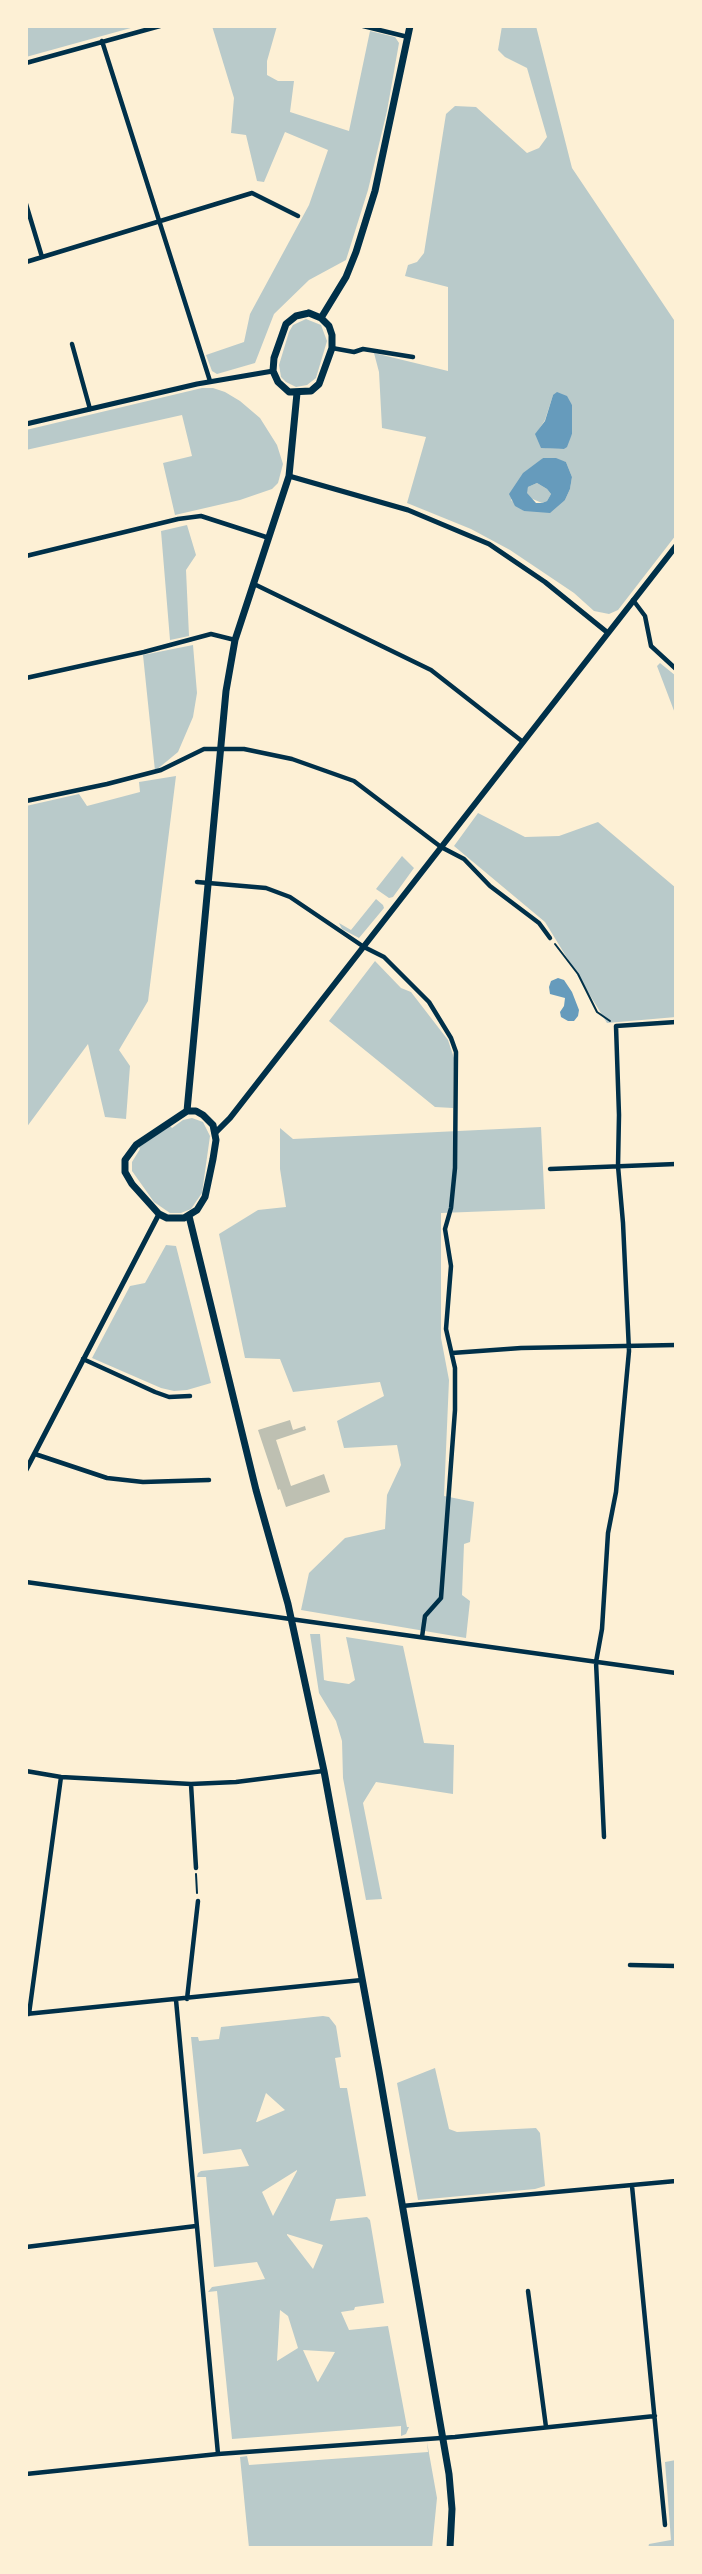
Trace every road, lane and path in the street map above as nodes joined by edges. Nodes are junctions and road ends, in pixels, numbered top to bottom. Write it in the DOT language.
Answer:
graph roads {
  1 [pos="160,26"];
  2 [pos="363,26"];
  3 [pos="410,26"];
  4 [pos="408,37"];
  5 [pos="102,41"];
  6 [pos="26,63"];
  7 [pos="26,204"];
  8 [pos="298,216"];
  9 [pos="159,221"];
  10 [pos="42,257"];
  11 [pos="26,262"];
  12 [pos="321,318"];
  13 [pos="72,344"];
  14 [pos="331,348"];
  15 [pos="413,356"];
  16 [pos="273,371"];
  17 [pos="210,381"];
  18 [pos="297,393"];
  19 [pos="90,409"];
  20 [pos="26,424"];
  21 [pos="289,476"];
  22 [pos="270,538"];
  23 [pos="676,546"];
  24 [pos="26,556"];
  25 [pos="254,584"];
  26 [pos="634,600"];
  27 [pos="608,633"];
  28 [pos="235,640"];
  29 [pos="676,669"];
  30 [pos="26,678"];
  31 [pos="523,742"];
  32 [pos="220,747"];
  33 [pos="26,801"];
  34 [pos="441,847"];
  35 [pos="197,881"];
  36 [pos="208,883"];
  37 [pos="550,938"];
  38 [pos="364,947"];
  39 [pos="676,1022"];
  40 [pos="616,1026"];
  41 [pos="187,1111"];
  42 [pos="215,1133"];
  43 [pos="676,1164"];
  44 [pos="618,1166"];
  45 [pos="550,1169"];
  46 [pos="159,1214"];
  47 [pos="189,1216"];
  48 [pos="628,1345"];
  49 [pos="676,1345"];
  50 [pos="452,1353"];
  51 [pos="82,1359"];
  52 [pos="190,1396"];
  53 [pos="35,1454"];
  54 [pos="26,1470"];
  55 [pos="209,1480"];
  56 [pos="26,1583"];
  57 [pos="291,1619"];
  58 [pos="422,1637"];
  59 [pos="596,1662"];
  60 [pos="676,1673"];
  61 [pos="324,1770"];
  62 [pos="26,1771"];
  63 [pos="61,1777"];
  64 [pos="191,1784"];
  65 [pos="604,1838"];
  66 [pos="196,1868"];
  67 [pos="198,1901"];
  68 [pos="630,1965"];
  69 [pos="676,1966"];
  70 [pos="362,1980"];
  71 [pos="187,1999"];
  72 [pos="176,2000"];
  73 [pos="28,2014"];
  74 [pos="676,2181"];
  75 [pos="632,2186"];
  76 [pos="402,2206"];
  77 [pos="196,2226"];
  78 [pos="26,2246"];
  79 [pos="528,2291"];
  80 [pos="654,2416"];
  81 [pos="546,2427"];
  82 [pos="443,2437"];
  83 [pos="218,2454"];
  84 [pos="26,2474"];
  85 [pos="665,2525"];
  86 [pos="450,2548"];
  1 -- 5 [label="street"];
  2 -- 4 [label="street"];
  3 -- 4 [label="main road"];
  4 -- 12 [label="main road"];
  5 -- 6 [label="street"];
  5 -- 9 [label="street"];
  7 -- 10 [label="street"];
  8 -- 9 [label="street"];
  9 -- 10 [label="street"];
  9 -- 17 [label="street"];
  10 -- 11 [label="street"];
  12 -- 14 [label="main road"];
  12 -- 16 [label="main road"];
  13 -- 19 [label="street"];
  14 -- 15 [label="street"];
  14 -- 18 [label="main road"];
  16 -- 17 [label="street"];
  16 -- 18 [label="main road"];
  17 -- 19 [label="street"];
  18 -- 21 [label="main road"];
  19 -- 20 [label="street"];
  21 -- 22 [label="main road"];
  21 -- 27 [label="street"];
  22 -- 24 [label="street"];
  22 -- 25 [label="main road"];
  23 -- 26 [label="main road"];
  25 -- 28 [label="main road"];
  25 -- 31 [label="street"];
  26 -- 27 [label="main road"];
  26 -- 29 [label="street"];
  27 -- 31 [label="main road"];
  28 -- 30 [label="street"];
  28 -- 32 [label="main road"];
  31 -- 34 [label="main road"];
  32 -- 33 [label="street"];
  32 -- 34 [label="street"];
  32 -- 36 [label="main road"];
  34 -- 37 [label="street"];
  34 -- 38 [label="main road"];
  35 -- 36 [label="street"];
  36 -- 38 [label="street"];
  36 -- 41 [label="main road"];
  37 -- 40 [label="path"];
  38 -- 42 [label="main road"];
  38 -- 50 [label="street"];
  39 -- 40 [label="street"];
  40 -- 44 [label="street"];
  41 -- 42 [label="main road"];
  41 -- 46 [label="main road"];
  42 -- 47 [label="main road"];
  43 -- 44 [label="street"];
  44 -- 45 [label="street"];
  44 -- 48 [label="street"];
  46 -- 47 [label="main road"];
  46 -- 51 [label="street"];
  47 -- 57 [label="main road"];
  48 -- 49 [label="street"];
  48 -- 50 [label="street"];
  48 -- 59 [label="street"];
  50 -- 58 [label="street"];
  51 -- 52 [label="street"];
  51 -- 53 [label="street"];
  53 -- 54 [label="street"];
  53 -- 55 [label="street"];
  56 -- 57 [label="street"];
  57 -- 58 [label="street"];
  57 -- 61 [label="main road"];
  58 -- 59 [label="street"];
  59 -- 60 [label="street"];
  59 -- 65 [label="street"];
  61 -- 64 [label="street"];
  61 -- 70 [label="main road"];
  62 -- 63 [label="street"];
  63 -- 64 [label="street"];
  63 -- 73 [label="street"];
  64 -- 66 [label="street"];
  66 -- 67 [label="path"];
  67 -- 71 [label="street"];
  68 -- 69 [label="street"];
  70 -- 71 [label="street"];
  70 -- 76 [label="main road"];
  71 -- 72 [label="street"];
  72 -- 73 [label="street"];
  72 -- 77 [label="street"];
  74 -- 75 [label="street"];
  75 -- 76 [label="street"];
  75 -- 80 [label="street"];
  76 -- 82 [label="main road"];
  77 -- 78 [label="street"];
  77 -- 83 [label="street"];
  79 -- 81 [label="street"];
  80 -- 81 [label="street"];
  80 -- 85 [label="street"];
  81 -- 82 [label="street"];
  82 -- 83 [label="street"];
  82 -- 86 [label="main road"];
  83 -- 84 [label="street"];
}
